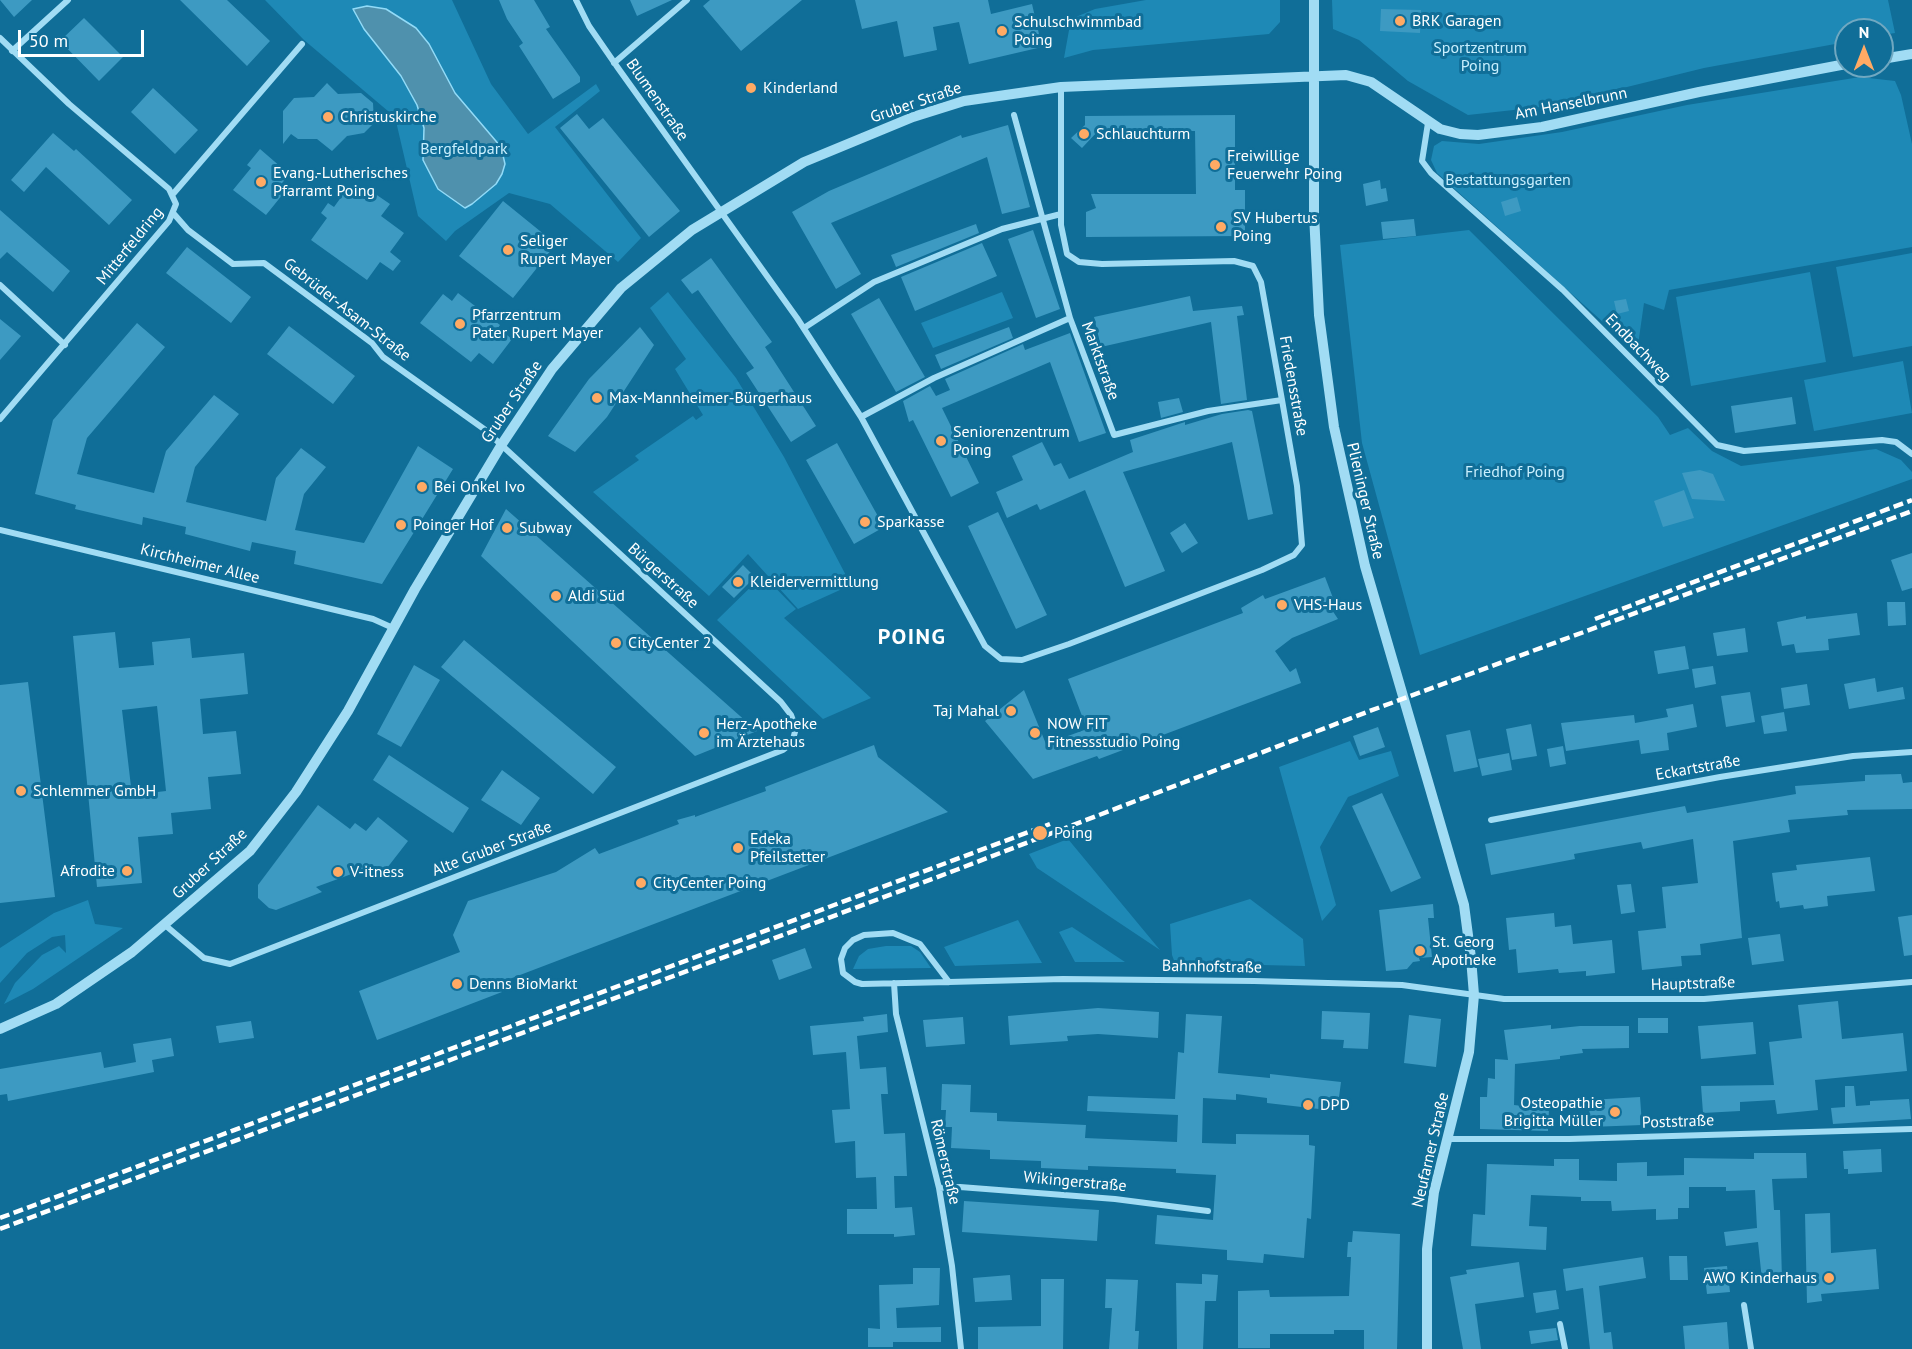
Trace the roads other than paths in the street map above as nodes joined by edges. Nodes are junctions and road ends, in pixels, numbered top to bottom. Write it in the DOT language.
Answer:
graph roads {
  1 [pos="68,0"];
  2 [pos="576,0"];
  3 [pos="687,0"];
  4 [pos="1314,0"];
  5 [pos="0,38"];
  6 [pos="302,44"];
  7 [pos="12,51"];
  8 [pos="1912,54"];
  9 [pos="1894,57"];
  10 [pos="615,63"];
  11 [pos="1834,66"];
  12 [pos="1314,76"];
  13 [pos="1061,87"];
  14 [pos="1014,115"];
  15 [pos="1428,123"];
  16 [pos="173,194"];
  17 [pos="720,213"];
  18 [pos="174,214"];
  19 [pos="1061,214"];
  20 [pos="1041,218"];
  21 [pos="0,285"];
  22 [pos="1070,318"];
  23 [pos="804,328"];
  24 [pos="65,345"];
  25 [pos="1282,400"];
  26 [pos="861,417"];
  27 [pos="0,419"];
  28 [pos="502,444"];
  29 [pos="1912,454"];
  30 [pos="0,530"];
  31 [pos="393,628"];
  32 [pos="795,734"];
  33 [pos="1912,752"];
  34 [pos="1491,820"];
  35 [pos="165,925"];
  36 [pos="948,982"];
  37 [pos="1912,982"];
  38 [pos="894,983"];
  39 [pos="1474,995"];
  40 [pos="0,1029"];
  41 [pos="1912,1129"];
  42 [pos="1446,1140"];
  43 [pos="939,1188"];
  44 [pos="1208,1211"];
  45 [pos="1744,1305"];
  46 [pos="1560,1324"];
  47 [pos="961,1349"];
  48 [pos="1427,1349"];
  49 [pos="1565,1349"];
  50 [pos="1751,1349"];
  1 -- 7 [label="street"];
  2 -- 10 [label="street, Blumenstraße"];
  3 -- 10 [label="street"];
  4 -- 12 [label="street, Plieninger Straße"];
  5 -- 7 [label="street, Mitterfeldring"];
  6 -- 16 [label="street"];
  7 -- 16 [label="street, Mitterfeldring"];
  8 -- 9 [label="street"];
  10 -- 17 [label="street, Blumenstraße"];
  11 -- 15 [label="street, Am Hanselbrunn"];
  12 -- 13 [label="street, Gruber Straße"];
  12 -- 15 [label="street, Am Hanselbrunn"];
  12 -- 39 [label="street, Plieninger Straße"];
  13 -- 17 [label="street, Gruber Straße"];
  13 -- 19 [label="street, Friedensstraße"];
  14 -- 20 [label="street"];
  15 -- 29 [label="street, Endbachweg"];
  16 -- 18 [label="street, Mitterfeldring"];
  17 -- 23 [label="street"];
  17 -- 28 [label="street, Gruber Straße"];
  18 -- 24 [label="street, Mitterfeldring"];
  18 -- 28 [label="street, Gebrüder-Asam-Straße"];
  19 -- 20 [label="street"];
  19 -- 25 [label="street, Friedensstraße"];
  20 -- 22 [label="street"];
  20 -- 23 [label="street"];
  21 -- 24 [label="street"];
  22 -- 25 [label="street, Marktstraße"];
  22 -- 26 [label="street, Marktstraße"];
  23 -- 26 [label="street"];
  24 -- 27 [label="street, Mitterfeldring"];
  25 -- 26 [label="street, Friedensstraße"];
  28 -- 31 [label="street, Gruber Straße"];
  28 -- 32 [label="street, Bürgerstraße"];
  30 -- 31 [label="street, Kirchheimer Allee"];
  31 -- 35 [label="street, Gruber Straße"];
  32 -- 35 [label="street, Alte Gruber Straße"];
  33 -- 34 [label="street, Eckartstraße"];
  35 -- 40 [label="street, Gruber Straße"];
  36 -- 38 [label="street, Bahnhofstraße"];
  36 -- 38 [label="street, Bahnhofstraße"];
  36 -- 39 [label="street, Bahnhofstraße"];
  37 -- 39 [label="street, Hauptstraße"];
  38 -- 43 [label="street, Römerstraße"];
  39 -- 42 [label="street, Neufarner Straße"];
  41 -- 42 [label="street, Poststraße"];
  42 -- 48 [label="street, Neufarner Straße"];
  43 -- 44 [label="street, Wikingerstraße"];
  43 -- 47 [label="street, Römerstraße"];
  45 -- 50 [label="street"];
  46 -- 49 [label="street"];
}
